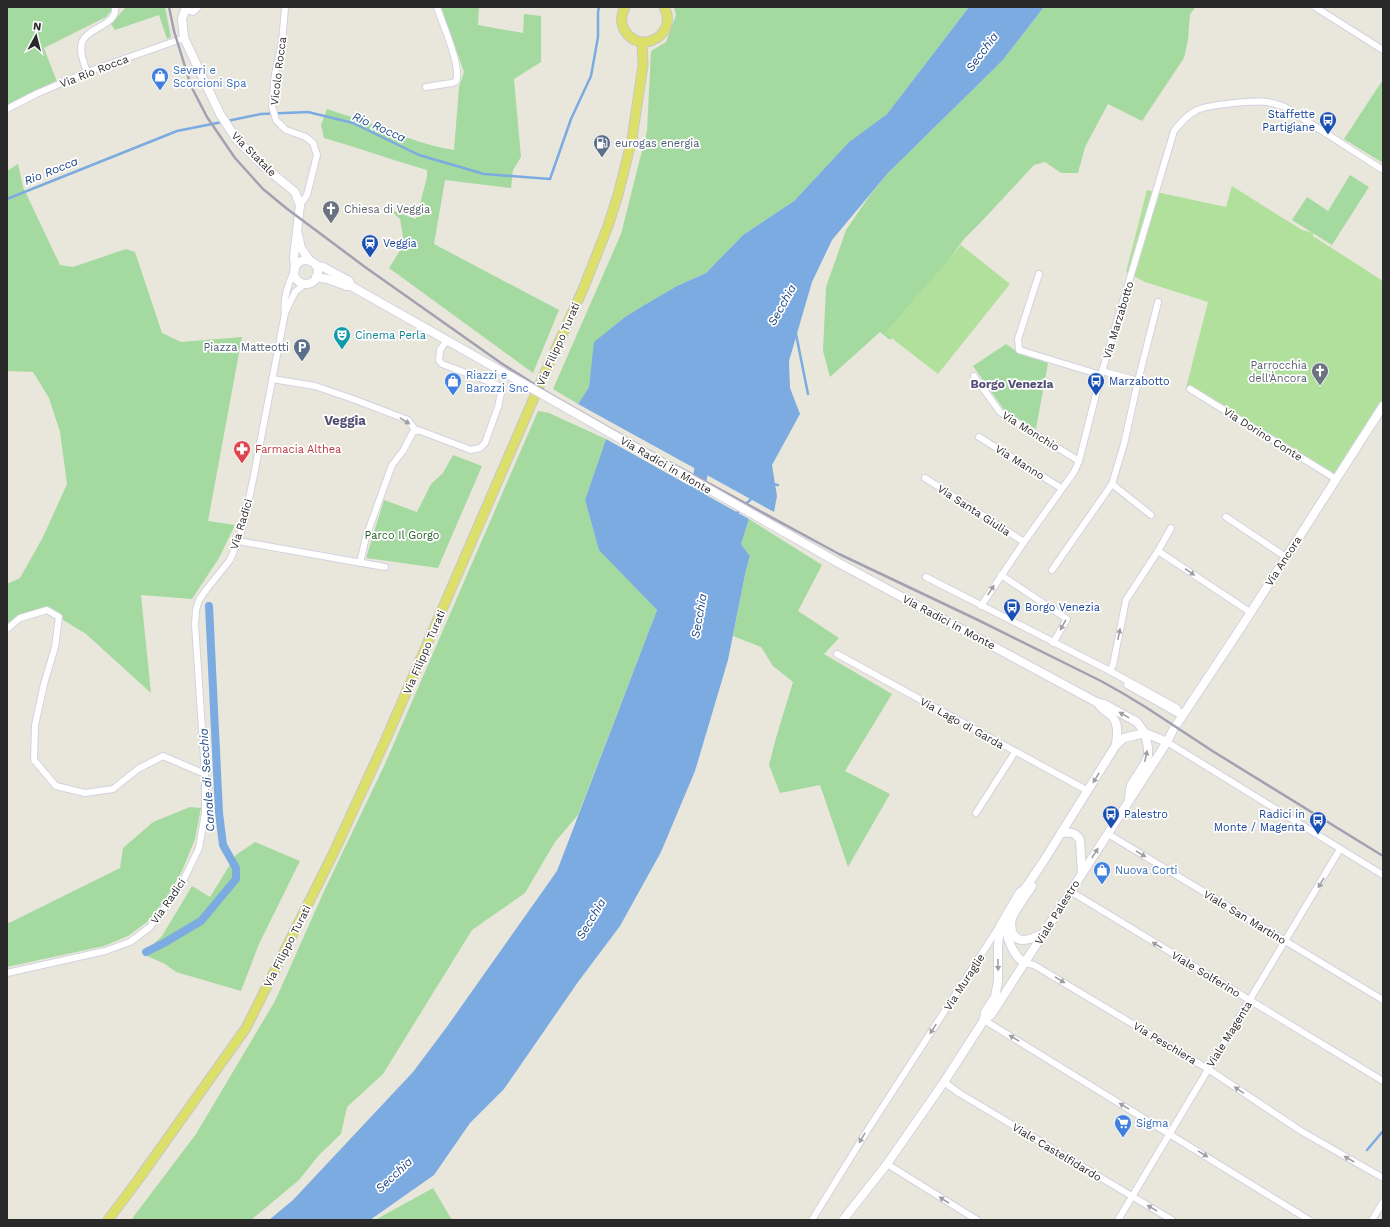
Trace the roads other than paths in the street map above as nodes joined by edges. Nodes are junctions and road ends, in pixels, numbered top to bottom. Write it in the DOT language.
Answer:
graph roads {
  1 [pos="115,7"];
  2 [pos="198,7"];
  3 [pos="285,7"];
  4 [pos="437,7"];
  5 [pos="625,7"];
  6 [pos="664,7"];
  7 [pos="1315,7"];
  8 [pos="185,8"];
  9 [pos="184,38"];
  10 [pos="642,42"];
  11 [pos="1383,50"];
  12 [pos="87,72"];
  13 [pos="426,87"];
  14 [pos="7,109"];
  15 [pos="1383,170"];
  16 [pos="300,205"];
  17 [pos="296,231"];
  18 [pos="313,263"];
  19 [pos="294,270"];
  20 [pos="1039,274"];
  21 [pos="316,277"];
  22 [pos="306,283"];
  23 [pos="351,286"];
  24 [pos="1158,302"];
  25 [pos="284,313"];
  26 [pos="447,340"];
  27 [pos="1102,373"];
  28 [pos="974,376"];
  29 [pos="272,379"];
  30 [pos="1138,381"];
  31 [pos="1190,389"];
  32 [pos="1383,406"];
  33 [pos="416,431"];
  34 [pos="978,437"];
  35 [pos="1079,461"];
  36 [pos="925,478"];
  37 [pos="1336,479"];
  38 [pos="1112,484"];
  39 [pos="1061,488"];
  40 [pos="1151,515"];
  41 [pos="1226,517"];
  42 [pos="1171,528"];
  43 [pos="238,540"];
  44 [pos="1024,542"];
  45 [pos="1158,551"];
  46 [pos="1286,557"];
  47 [pos="360,563"];
  48 [pos="385,567"];
  49 [pos="1052,570"];
  50 [pos="1001,575"];
  51 [pos="926,577"];
  52 [pos="981,606"];
  53 [pos="1250,612"];
  54 [pos="7,629"];
  55 [pos="1053,643"];
  56 [pos="837,654"];
  57 [pos="1110,671"];
  58 [pos="1098,703"];
  59 [pos="1182,716"];
  60 [pos="1175,727"];
  61 [pos="1145,733"];
  62 [pos="1167,742"];
  63 [pos="1116,745"];
  64 [pos="1015,752"];
  65 [pos="206,774"];
  66 [pos="1088,791"];
  67 [pos="1128,803"];
  68 [pos="976,813"];
  69 [pos="1061,833"];
  70 [pos="1108,834"];
  71 [pos="1340,849"];
  72 [pos="1043,862"];
  73 [pos="1082,872"];
  74 [pos="1383,875"];
  75 [pos="1024,890"];
  76 [pos="1070,891"];
  77 [pos="1000,926"];
  78 [pos="1044,933"];
  79 [pos="1285,942"];
  80 [pos="1025,963"];
  81 [pos="7,973"];
  82 [pos="1383,1000"];
  83 [pos="1250,1001"];
  84 [pos="984,1020"];
  85 [pos="1208,1069"];
  86 [pos="1383,1081"];
  87 [pos="944,1082"];
  88 [pos="1170,1133"];
  89 [pos="887,1164"];
  90 [pos="1383,1178"];
  91 [pos="1132,1196"];
  92 [pos="1383,1202"];
  93 [pos="108,1220"];
  94 [pos="812,1220"];
  95 [pos="843,1220"];
  96 [pos="977,1220"];
  97 [pos="1118,1220"];
  98 [pos="1172,1220"];
  99 [pos="1309,1220"];
  100 [pos="1372,1220"];
  1 -- 12 [label="street"];
  2 -- 8 [label="street"];
  3 -- 16 [label="street, Vicolo Rocca"];
  4 -- 13 [label="street"];
  5 -- 10 [label="main road"];
  6 -- 10 [label="main road"];
  7 -- 11 [label="street"];
  8 -- 9 [label="main road, Via Statale"];
  9 -- 12 [label="street, Via Rio Rocca"];
  9 -- 16 [label="main road, Via Statale"];
  10 -- 93 [label="main road, Via Filippo Turati"];
  12 -- 14 [label="street, Via Rio Rocca"];
  15 -- 27 [label="street, Via Marzabotto"];
  16 -- 17 [label="main road"];
  17 -- 18 [label="main road"];
  17 -- 19 [label="main road"];
  18 -- 19 [label="main road"];
  18 -- 21 [label="main road"];
  18 -- 23 [label="main road"];
  19 -- 22 [label="main road"];
  19 -- 25 [label="street, Via Radici"];
  20 -- 27 [label="street"];
  21 -- 22 [label="main road"];
  21 -- 23 [label="main road"];
  22 -- 25 [label="street"];
  23 -- 26 [label="main road"];
  24 -- 30 [label="street"];
  25 -- 29 [label="street, Via Radici"];
  26 -- 33 [label="street"];
  26 -- 58 [label="main road, Via Radici in Monte, bridge"];
  27 -- 30 [label="street"];
  27 -- 35 [label="street, Via Marzabotto"];
  28 -- 35 [label="street, Via Monchio"];
  29 -- 33 [label="street, one-way"];
  29 -- 43 [label="street, Via Radici"];
  30 -- 38 [label="street"];
  31 -- 37 [label="street, Via Dorino Conte"];
  32 -- 37 [label="main road, Via Ancora"];
  33 -- 47 [label="street"];
  34 -- 39 [label="street, Via Manno"];
  35 -- 39 [label="street, Via Marzabotto"];
  36 -- 44 [label="street, Via Santa Giulia"];
  37 -- 46 [label="main road, Via Ancora"];
  38 -- 40 [label="street"];
  38 -- 49 [label="street"];
  39 -- 44 [label="street, Via Marzabotto"];
  41 -- 46 [label="street"];
  42 -- 45 [label="street"];
  43 -- 47 [label="street"];
  43 -- 65 [label="street, Via Radici"];
  44 -- 50 [label="street, Via Marzabotto"];
  45 -- 53 [label="street, one-way"];
  57 -- 45 [label="street, one-way"];
  46 -- 53 [label="main road, Via Ancora"];
  47 -- 48 [label="street"];
  52 -- 50 [label="street, Via Marzabotto, one-way"];
  50 -- 55 [label="street, one-way"];
  51 -- 52 [label="street"];
  52 -- 55 [label="street"];
  53 -- 59 [label="main road, Via Ancora"];
  54 -- 65 [label="street"];
  55 -- 57 [label="street"];
  56 -- 64 [label="street, Via Lago di Garda"];
  57 -- 59 [label="street"];
  61 -- 58 [label="main road, Via Radici in Monte, one-way"];
  58 -- 63 [label="main road"];
  59 -- 60 [label="main road, Via Ancora"];
  60 -- 62 [label="main road, Viale Palestro"];
  61 -- 62 [label="main road, Via Radici in Monte"];
  61 -- 63 [label="main road"];
  67 -- 61 [label="main road, one-way"];
  62 -- 67 [label="main road, Viale Palestro"];
  62 -- 71 [label="street, Via Radici in Monte"];
  63 -- 66 [label="main road, Via Muraglie, one-way"];
  64 -- 66 [label="street, Via Lago di Garda"];
  64 -- 68 [label="street"];
  65 -- 81 [label="street, Via Radici"];
  66 -- 69 [label="main road, Via Muraglie"];
  67 -- 70 [label="main road, Viale Palestro"];
  69 -- 72 [label="main road, Via Muraglie"];
  69 -- 73 [label="main road"];
  73 -- 70 [label="main road, Viale Palestro, one-way"];
  70 -- 79 [label="street, Viale San Martino, one-way"];
  71 -- 74 [label="street, Via Radici in Monte"];
  71 -- 79 [label="street, Viale Magenta, one-way"];
  72 -- 75 [label="main road, Via Muraglie"];
  72 -- 78 [label="main road"];
  73 -- 76 [label="main road, Viale Palestro"];
  75 -- 77 [label="main road, Via Muraglie"];
  75 -- 80 [label="main road"];
  76 -- 78 [label="main road, Viale Palestro"];
  83 -- 76 [label="street, Viale Solferino, one-way"];
  77 -- 84 [label="main road, Viale Palestro, one-way"];
  77 -- 94 [label="street, Via Muraglie, one-way"];
  78 -- 80 [label="main road, Viale Palestro"];
  79 -- 82 [label="street, Viale San Martino"];
  79 -- 83 [label="street, Viale Magenta"];
  80 -- 84 [label="main road, Viale Palestro"];
  80 -- 85 [label="street, Via Peschiera, one-way"];
  83 -- 85 [label="street, Viale Magenta"];
  83 -- 86 [label="street, Viale Solferino"];
  84 -- 87 [label="main road, Viale Palestro"];
  88 -- 84 [label="street, one-way"];
  85 -- 88 [label="street, Viale Magenta"];
  90 -- 85 [label="street, Via Peschiera, one-way"];
  87 -- 89 [label="main road, Viale Palestro"];
  87 -- 91 [label="street, Viale Castelfidardo"];
  88 -- 91 [label="street, Viale Magenta"];
  88 -- 99 [label="street, one-way"];
  89 -- 95 [label="main road, Viale Palestro"];
  96 -- 89 [label="street, one-way"];
  91 -- 97 [label="street, Viale Magenta"];
  98 -- 91 [label="street, Viale Castelfidardo, one-way"];
  92 -- 100 [label="street"];
}
